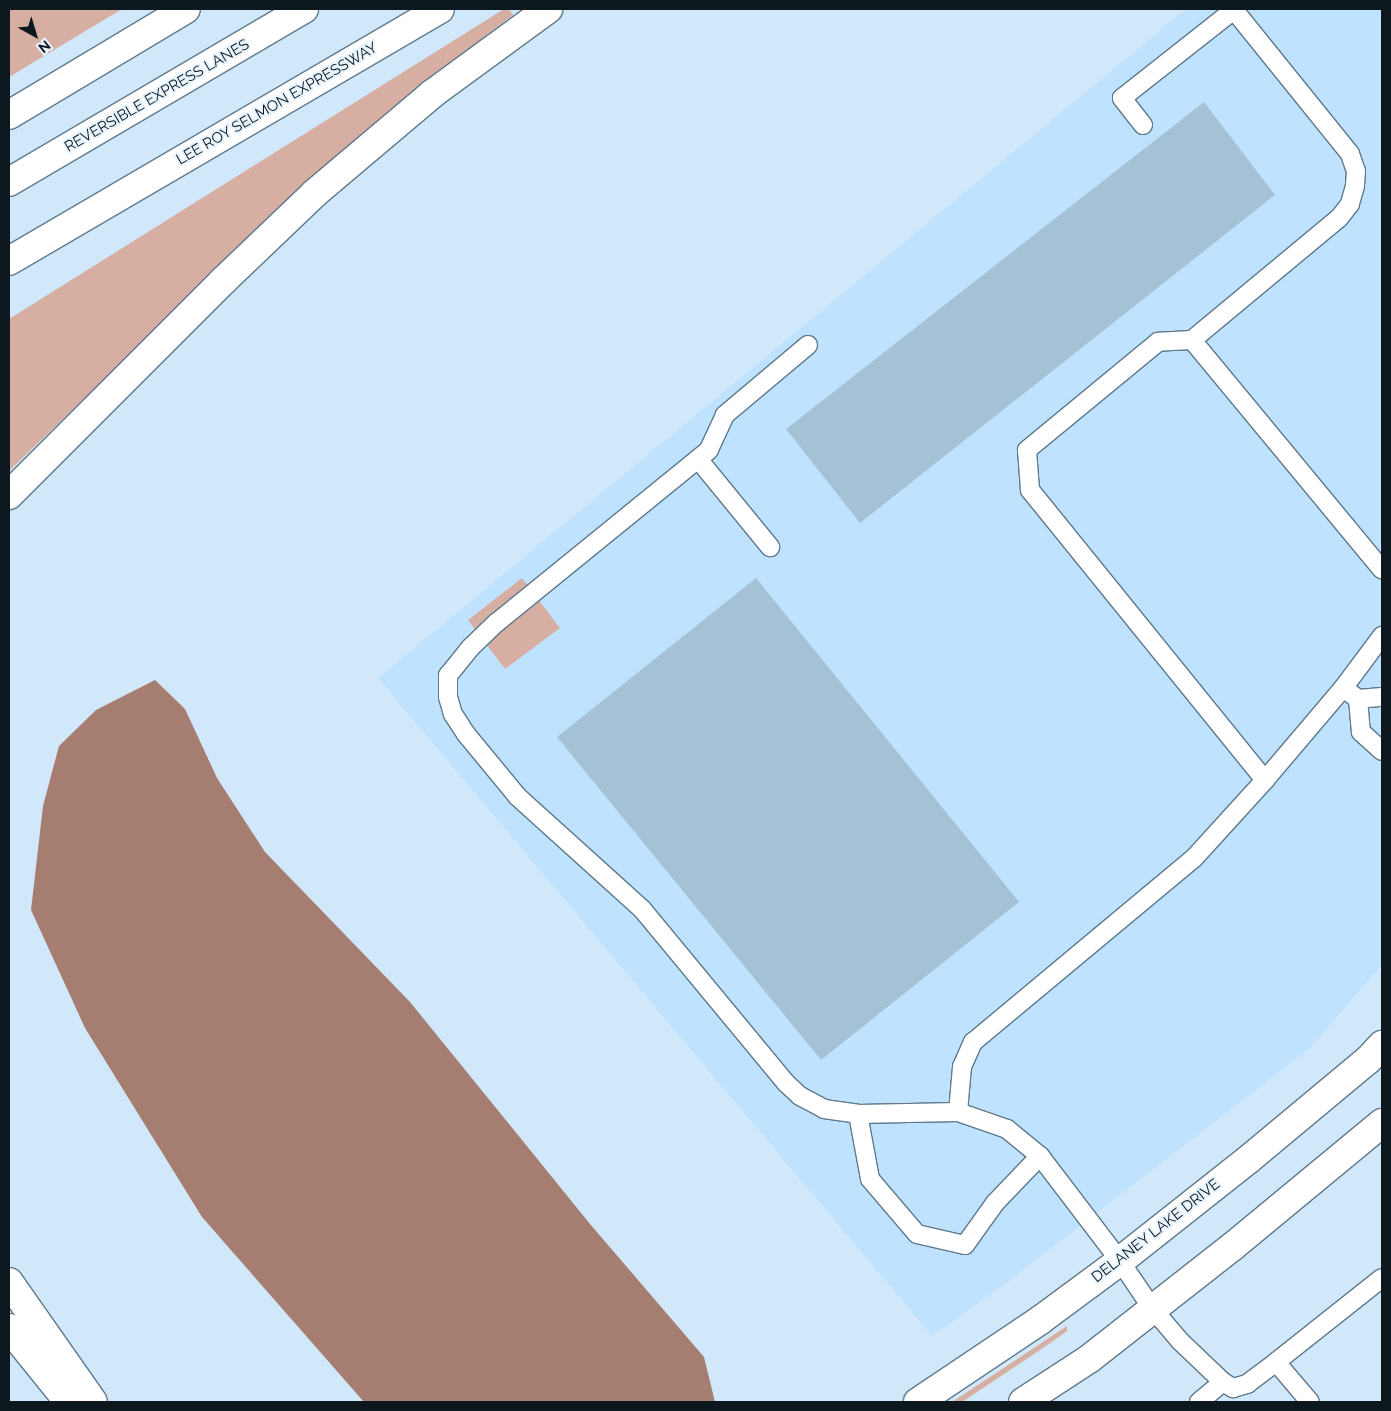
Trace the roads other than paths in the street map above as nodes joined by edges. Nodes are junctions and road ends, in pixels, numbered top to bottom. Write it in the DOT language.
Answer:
graph roads {
  1 [pos="186,9"];
  2 [pos="304,9"];
  3 [pos="440,9"];
  4 [pos="548,9"];
  5 [pos="1234,9"];
  6 [pos="9,115"];
  7 [pos="1143,124"];
  8 [pos="9,182"];
  9 [pos="113,200"];
  10 [pos="9,261"];
  11 [pos="9,273"];
  12 [pos="1192,340"];
  13 [pos="808,345"];
  14 [pos="698,459"];
  15 [pos="9,495"];
  16 [pos="770,547"];
  17 [pos="1382,570"];
  18 [pos="1382,636"];
  19 [pos="1344,687"];
  20 [pos="1382,698"];
  21 [pos="1358,699"];
  22 [pos="1382,751"];
  23 [pos="1265,780"];
  24 [pos="1382,1045"];
  25 [pos="958,1112"];
  26 [pos="858,1114"];
  27 [pos="1382,1123"];
  28 [pos="1040,1156"];
  29 [pos="1120,1261"];
  30 [pos="1382,1278"];
  31 [pos="9,1282"];
  32 [pos="1152,1308"];
  33 [pos="9,1328"];
  34 [pos="1276,1362"];
  35 [pos="1223,1382"];
  36 [pos="1301,1399"];
  37 [pos="69,1402"];
  38 [pos="93,1402"];
  39 [pos="918,1402"];
  40 [pos="1023,1402"];
  41 [pos="1199,1402"];
  1 -- 6 [label="main road"];
  2 -- 8 [label="main road, REVERSIBLE EXPRESS LANES"];
  3 -- 9 [label="main road, LEE ROY SELMON EXPRESSWAY"];
  4 -- 15 [label="main road"];
  5 -- 7 [label="lane"];
  5 -- 12 [label="lane"];
  9 -- 10 [label="main road"];
  9 -- 11 [label="main road"];
  12 -- 17 [label="lane"];
  12 -- 23 [label="lane"];
  13 -- 14 [label="lane"];
  14 -- 16 [label="lane"];
  14 -- 26 [label="lane"];
  18 -- 19 [label="lane"];
  19 -- 21 [label="lane"];
  19 -- 23 [label="lane"];
  20 -- 21 [label="lane"];
  21 -- 22 [label="lane"];
  23 -- 25 [label="lane"];
  24 -- 29 [label="main road, DELANEY LAKE DRIVE"];
  25 -- 26 [label="lane"];
  25 -- 28 [label="lane"];
  26 -- 28 [label="lane"];
  27 -- 32 [label="main road"];
  28 -- 29 [label="lane"];
  29 -- 32 [label="lane"];
  29 -- 39 [label="main road, DELANEY LAKE DRIVE"];
  30 -- 34 [label="lane"];
  31 -- 38 [label="main road"];
  32 -- 35 [label="lane"];
  32 -- 40 [label="main road"];
  33 -- 37 [label="main road"];
  34 -- 35 [label="lane"];
  34 -- 36 [label="lane"];
  35 -- 41 [label="lane"];
}
